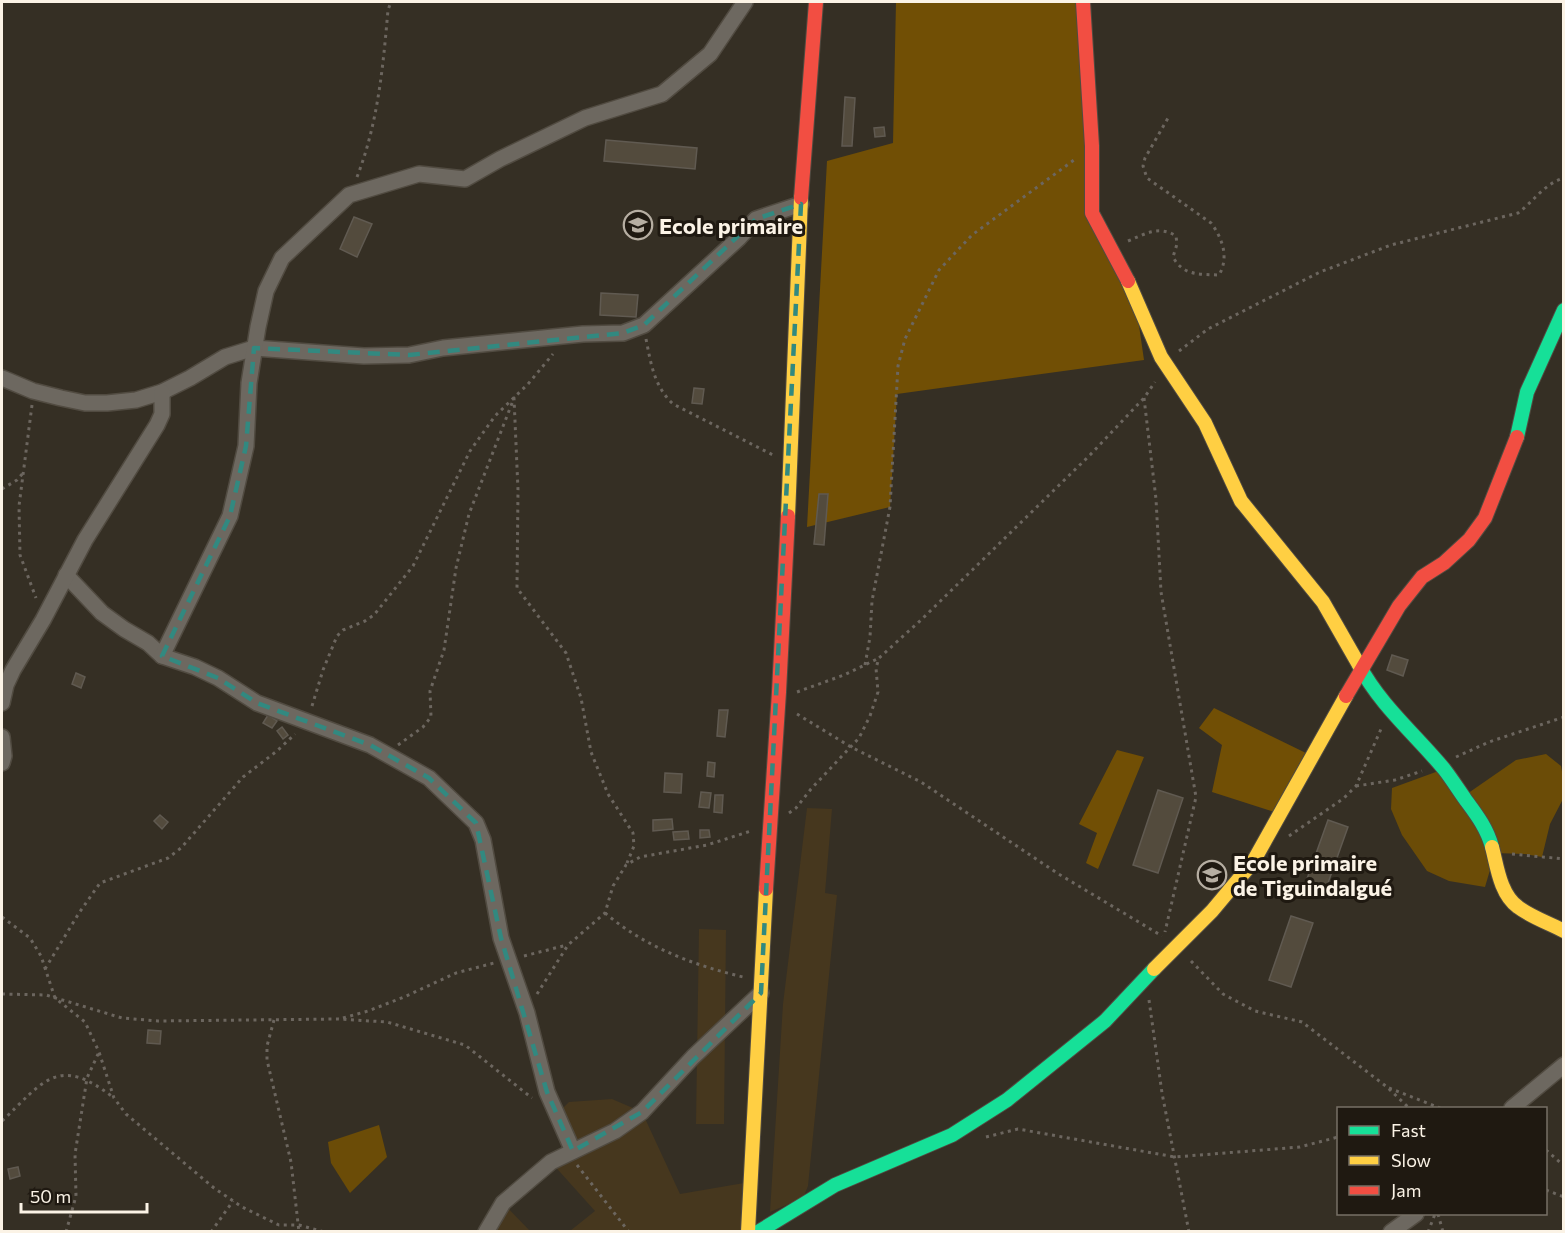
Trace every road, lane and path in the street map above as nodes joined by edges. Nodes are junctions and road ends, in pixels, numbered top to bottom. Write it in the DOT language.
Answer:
graph roads {
  1 [pos="391,2"];
  2 [pos="745,2"];
  3 [pos="816,2"];
  4 [pos="1083,2"];
  5 [pos="1168,118"];
  6 [pos="1092,146"];
  7 [pos="1563,178"];
  8 [pos="350,195"];
  9 [pos="801,204"];
  10 [pos="1111,252"];
  11 [pos="1563,310"];
  12 [pos="644,325"];
  13 [pos="568,335"];
  14 [pos="254,348"];
  15 [pos="1166,364"];
  16 [pos="2,378"];
  17 [pos="33,391"];
  18 [pos="162,392"];
  19 [pos="514,398"];
  20 [pos="1144,398"];
  21 [pos="790,464"];
  22 [pos="24,471"];
  23 [pos="2,489"];
  24 [pos="66,574"];
  25 [pos="43,620"];
  26 [pos="162,656"];
  27 [pos="879,658"];
  28 [pos="865,665"];
  29 [pos="1361,670"];
  30 [pos="2,703"];
  31 [pos="779,703"];
  32 [pos="1385,703"];
  33 [pos="1563,717"];
  34 [pos="308,721"];
  35 [pos="2,737"];
  36 [pos="851,747"];
  37 [pos="386,754"];
  38 [pos="2,763"];
  39 [pos="1439,764"];
  40 [pos="1356,786"];
  41 [pos="769,826"];
  42 [pos="1288,836"];
  43 [pos="1494,853"];
  44 [pos="1563,859"];
  45 [pos="626,865"];
  46 [pos="605,913"];
  47 [pos="2,916"];
  48 [pos="1563,931"];
  49 [pos="568,945"];
  50 [pos="1178,947"];
  51 [pos="508,960"];
  52 [pos="45,969"];
  53 [pos="1145,977"];
  54 [pos="761,987"];
  55 [pos="2,994"];
  56 [pos="55,998"];
  57 [pos="526,1012"];
  58 [pos="338,1019"];
  59 [pos="274,1020"];
  60 [pos="99,1052"];
  61 [pos="1563,1065"];
  62 [pos="1388,1087"];
  63 [pos="114,1098"];
  64 [pos="537,1105"];
  65 [pos="1407,1107"];
  66 [pos="1438,1107"];
  67 [pos="1513,1107"];
  68 [pos="2,1121"];
  69 [pos="1337,1137"];
  70 [pos="984,1138"];
  71 [pos="573,1151"];
  72 [pos="1547,1152"];
  73 [pos="1174,1157"];
  74 [pos="1563,1166"];
  75 [pos="1547,1191"];
  76 [pos="1563,1197"];
  77 [pos="233,1201"];
  78 [pos="1415,1215"];
  79 [pos="1436,1215"];
  80 [pos="1437,1215"];
  81 [pos="298,1225"];
  82 [pos="66,1232"];
  83 [pos="211,1232"];
  84 [pos="299,1232"];
  85 [pos="324,1232"];
  86 [pos="486,1232"];
  87 [pos="629,1232"];
  88 [pos="748,1232"];
  89 [pos="758,1232"];
  90 [pos="1189,1232"];
  91 [pos="1391,1232"];
  92 [pos="1428,1232"];
  93 [pos="1443,1232"];
  1 -- 8 [label="path"];
  2 -- 8 [label="street"];
  3 -- 9 [label="street"];
  4 -- 6 [label="street"];
  5 -- 10 [label="path"];
  6 -- 10 [label="street"];
  6 -- 28 [label="path"];
  7 -- 15 [label="path"];
  8 -- 14 [label="street"];
  9 -- 12 [label="street"];
  9 -- 21 [label="street"];
  10 -- 15 [label="street"];
  11 -- 29 [label="street"];
  12 -- 13 [label="street"];
  12 -- 21 [label="path"];
  13 -- 14 [label="street"];
  13 -- 19 [label="path"];
  14 -- 18 [label="street"];
  14 -- 26 [label="street"];
  15 -- 20 [label="path"];
  15 -- 29 [label="street"];
  16 -- 17 [label="street"];
  17 -- 18 [label="street"];
  17 -- 22 [label="path"];
  18 -- 24 [label="street"];
  19 -- 34 [label="path"];
  19 -- 37 [label="path"];
  19 -- 45 [label="path"];
  20 -- 27 [label="path"];
  20 -- 36 [label="path"];
  21 -- 31 [label="street"];
  22 -- 23 [label="path"];
  22 -- 25 [label="path"];
  24 -- 25 [label="street"];
  24 -- 26 [label="street"];
  25 -- 30 [label="street"];
  26 -- 34 [label="street"];
  27 -- 28 [label="path"];
  27 -- 36 [label="path"];
  28 -- 31 [label="path"];
  29 -- 32 [label="street"];
  29 -- 50 [label="street"];
  31 -- 36 [label="path"];
  31 -- 41 [label="street"];
  32 -- 39 [label="street"];
  32 -- 40 [label="path"];
  33 -- 39 [label="path"];
  34 -- 37 [label="street"];
  34 -- 52 [label="path"];
  35 -- 38 [label="street"];
  36 -- 41 [label="path"];
  37 -- 51 [label="street"];
  39 -- 40 [label="path"];
  39 -- 43 [label="street"];
  40 -- 42 [label="path"];
  41 -- 45 [label="path"];
  41 -- 54 [label="street"];
  43 -- 44 [label="path"];
  43 -- 48 [label="street"];
  45 -- 46 [label="path"];
  46 -- 49 [label="path"];
  46 -- 54 [label="path"];
  47 -- 52 [label="path"];
  49 -- 51 [label="path"];
  49 -- 57 [label="path"];
  50 -- 53 [label="street"];
  50 -- 62 [label="path"];
  51 -- 57 [label="street"];
  51 -- 58 [label="path"];
  52 -- 56 [label="path"];
  53 -- 73 [label="path"];
  53 -- 89 [label="street"];
  54 -- 71 [label="street"];
  54 -- 88 [label="street"];
  55 -- 56 [label="path"];
  56 -- 59 [label="path"];
  56 -- 60 [label="path"];
  57 -- 71 [label="street"];
  58 -- 59 [label="path"];
  58 -- 64 [label="path"];
  59 -- 81 [label="path"];
  60 -- 63 [label="path"];
  60 -- 82 [label="path"];
  61 -- 67 [label="street"];
  62 -- 65 [label="path"];
  62 -- 66 [label="path"];
  63 -- 68 [label="path"];
  63 -- 77 [label="path"];
  69 -- 73 [label="path"];
  70 -- 73 [label="path"];
  71 -- 86 [label="street"];
  71 -- 87 [label="path"];
  72 -- 74 [label="path"];
  73 -- 90 [label="path"];
  75 -- 76 [label="path"];
  77 -- 81 [label="path"];
  77 -- 83 [label="path"];
  78 -- 91 [label="street"];
  79 -- 92 [label="path"];
  80 -- 93 [label="path"];
  81 -- 84 [label="path"];
  81 -- 85 [label="path"];
}
